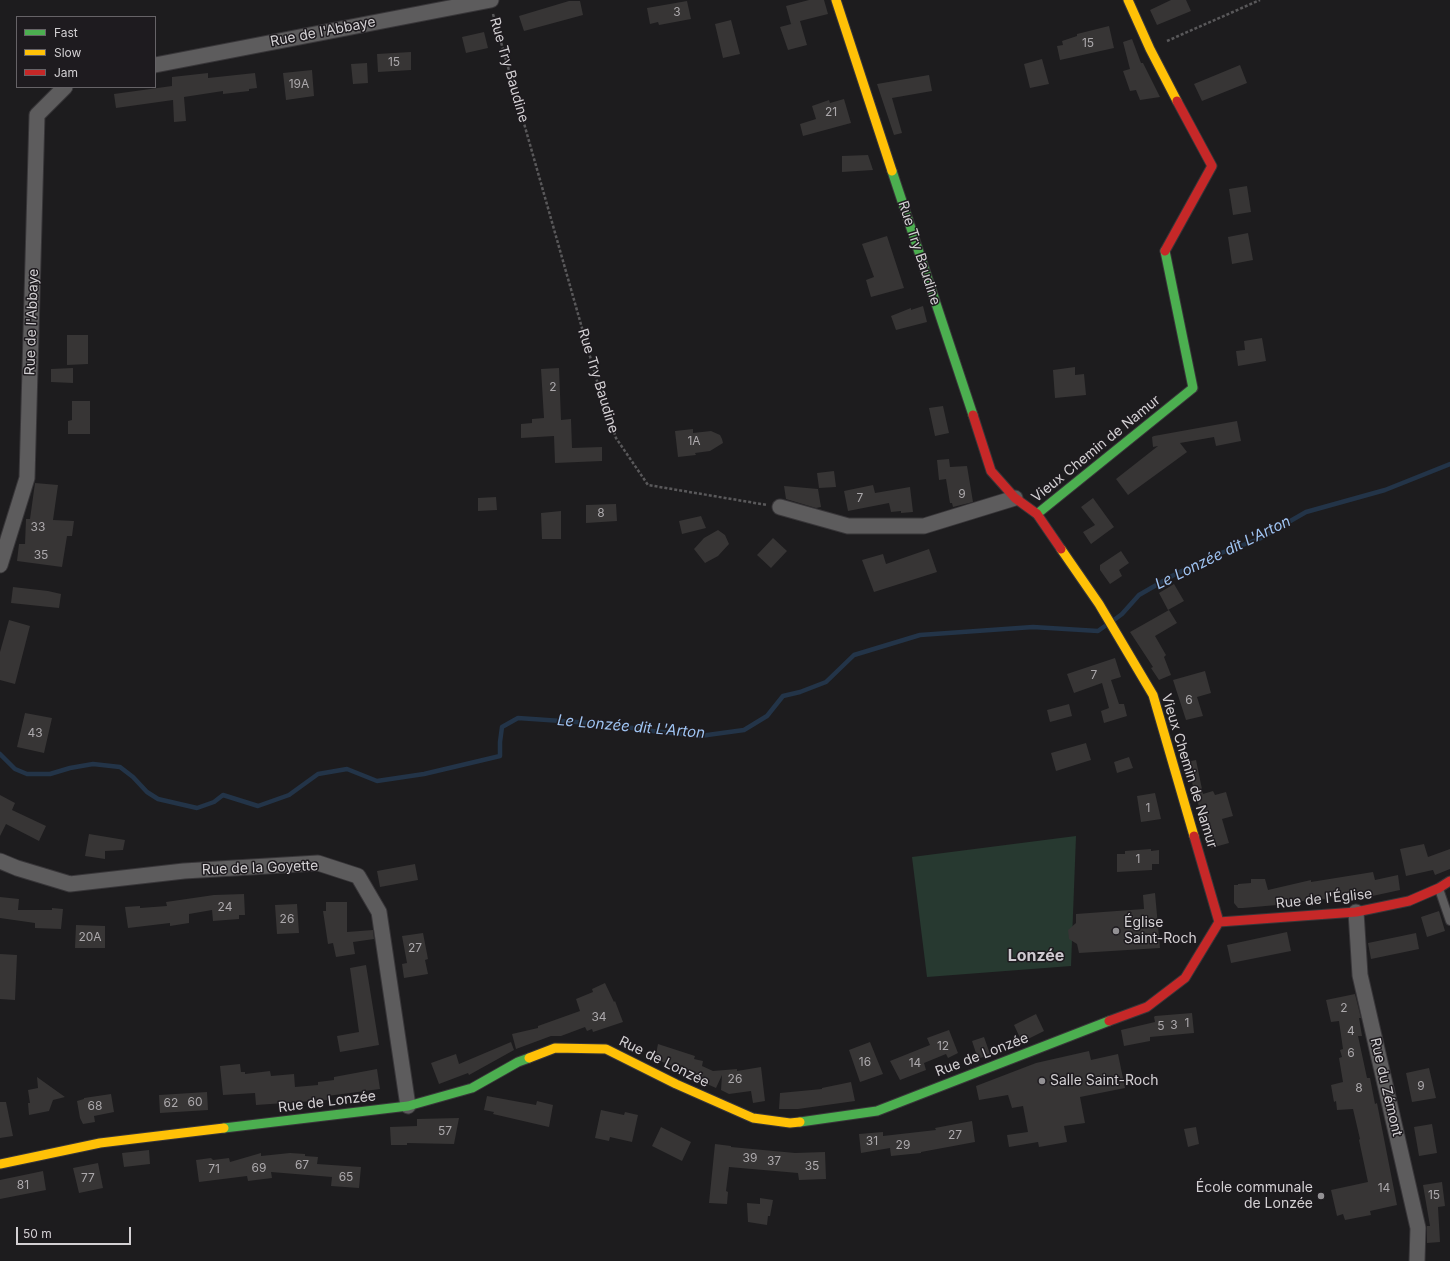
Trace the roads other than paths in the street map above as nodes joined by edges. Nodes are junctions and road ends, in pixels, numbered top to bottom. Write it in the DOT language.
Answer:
graph roads {
  1 [pos="490,0"];
  2 [pos="836,0"];
  3 [pos="1128,0"];
  4 [pos="156,64"];
  5 [pos="64,88"];
  6 [pos="1015,498"];
  7 [pos="780,507"];
  8 [pos="1037,514"];
  9 [pos="0,565"];
  10 [pos="0,861"];
  11 [pos="1450,881"];
  12 [pos="1439,888"];
  13 [pos="1356,912"];
  14 [pos="1450,921"];
  15 [pos="1219,922"];
  16 [pos="408,1106"];
  17 [pos="0,1164"];
  18 [pos="1417,1261"];
  1 -- 4 [label="street, Rue de l'Abbaye"];
  2 -- 6 [label="street, Rue Try Baudine"];
  3 -- 8 [label="street, Vieux Chemin de Namur"];
  5 -- 9 [label="street, Rue de l'Abbaye"];
  6 -- 7 [label="street"];
  6 -- 8 [label="street, Rue Try Baudine"];
  8 -- 15 [label="street, Vieux Chemin de Namur"];
  10 -- 16 [label="street, Rue de la Goyette"];
  11 -- 12 [label="street, Rue de l'Église"];
  12 -- 13 [label="street, Rue de l'Église"];
  12 -- 14 [label="lane"];
  13 -- 15 [label="street, Rue de l'Église"];
  13 -- 18 [label="street, Rue du Zémont"];
  15 -- 16 [label="street, Rue de Lonzée"];
  16 -- 17 [label="street, Rue de Lonzée"];
}
